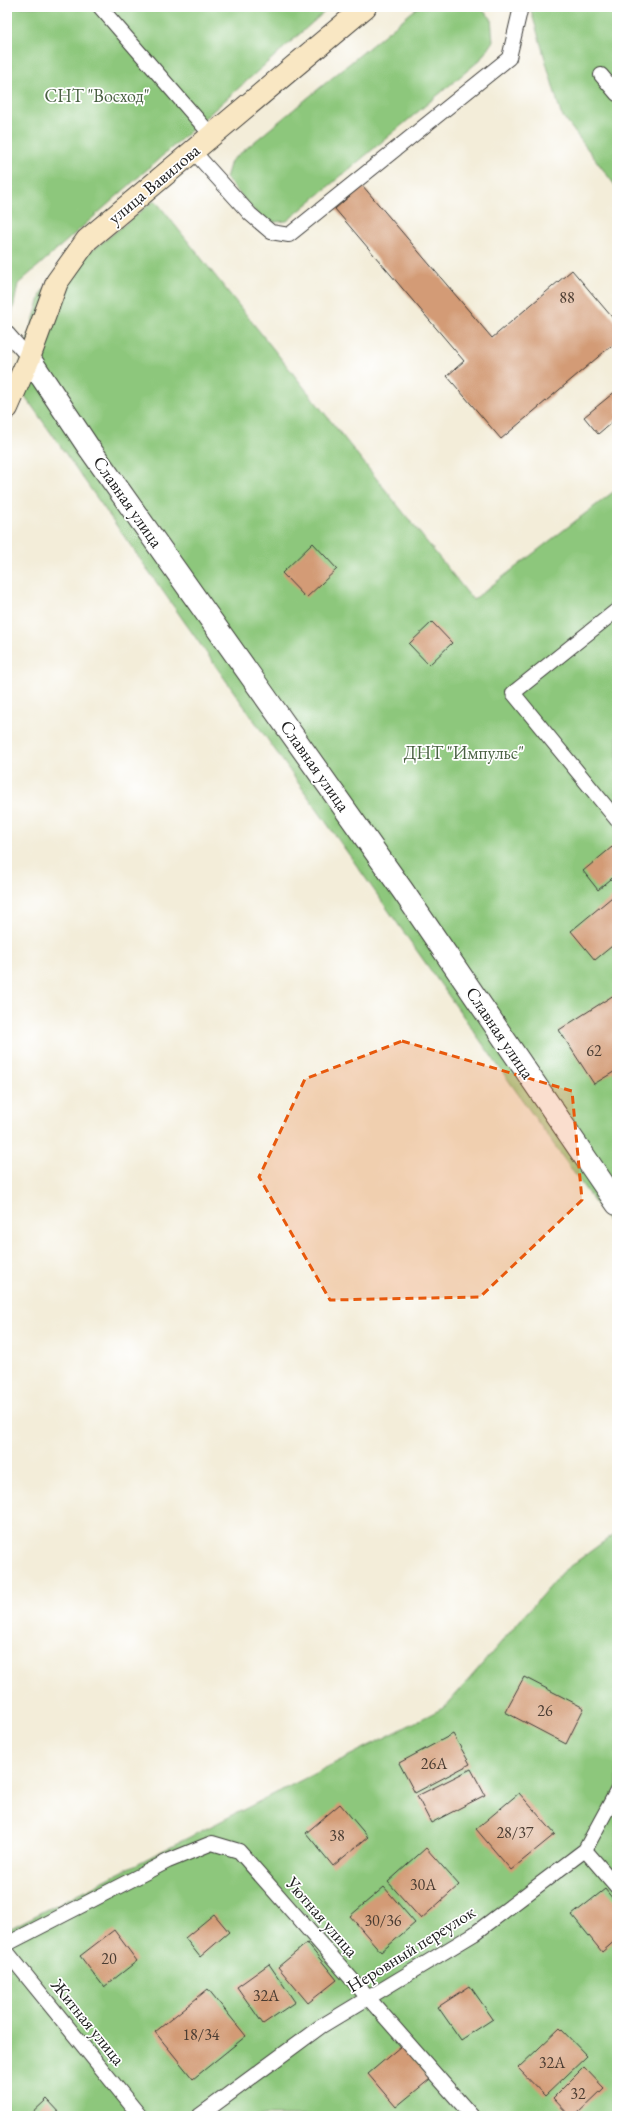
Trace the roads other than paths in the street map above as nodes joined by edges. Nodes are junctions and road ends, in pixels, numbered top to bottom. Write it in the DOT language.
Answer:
graph roads {
  1 [pos="100,7"];
  2 [pos="365,7"];
  3 [pos="519,7"];
  4 [pos="601,75"];
  5 [pos="617,94"];
  6 [pos="212,136"];
  7 [pos="194,152"];
  8 [pos="7,333"];
  9 [pos="29,358"];
  10 [pos="7,408"];
  11 [pos="617,610"];
  12 [pos="617,820"];
  13 [pos="617,1204"];
  14 [pos="617,1791"];
  15 [pos="585,1850"];
  16 [pos="617,1888"];
  17 [pos="7,1944"];
  18 [pos="7,1952"];
  19 [pos="368,2000"];
  20 [pos="140,2116"];
  21 [pos="199,2116"];
  22 [pos="472,2116"];
  1 -- 6 [label="lane"];
  2 -- 6 [label="street, улица Вавилова"];
  3 -- 7 [label="lane"];
  4 -- 5 [label="lane"];
  6 -- 7 [label="street, улица Вавилова"];
  7 -- 9 [label="street, улица Вавилова"];
  8 -- 9 [label="lane, Славная улица"];
  9 -- 10 [label="street, улица Вавилова"];
  9 -- 13 [label="street, Славная улица"];
  11 -- 12 [label="lane"];
  14 -- 15 [label="lane, Неровный переулок"];
  15 -- 16 [label="lane"];
  15 -- 19 [label="lane, Неровный переулок"];
  17 -- 19 [label="lane, Уютная улица"];
  18 -- 20 [label="lane, Житная улица"];
  19 -- 21 [label="lane, Неровный переулок"];
  19 -- 22 [label="lane, Уютная улица"];
}
